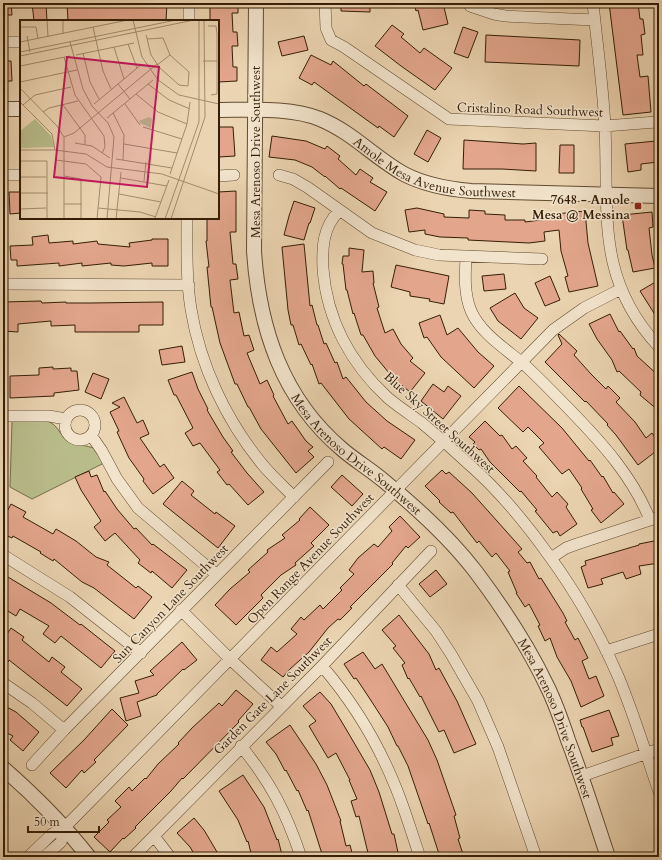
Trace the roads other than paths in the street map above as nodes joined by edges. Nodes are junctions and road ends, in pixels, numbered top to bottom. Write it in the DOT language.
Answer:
graph roads {
  1 [pos="189,3"];
  2 [pos="256,3"];
  3 [pos="325,3"];
  4 [pos="593,3"];
  5 [pos="469,4"];
  6 [pos="189,20"];
  7 [pos="595,20"];
  8 [pos="3,42"];
  9 [pos="20,42"];
  10 [pos="3,108"];
  11 [pos="20,109"];
  12 [pos="219,110"];
  13 [pos="256,110"];
  14 [pos="656,122"];
  15 [pos="605,126"];
  16 [pos="3,175"];
  17 [pos="20,175"];
  18 [pos="234,175"];
  19 [pos="279,175"];
  20 [pos="219,176"];
  21 [pos="606,195"];
  22 [pos="659,196"];
  23 [pos="339,211"];
  24 [pos="187,219"];
  25 [pos="466,257"];
  26 [pos="542,259"];
  27 [pos="3,284"];
  28 [pos="188,285"];
  29 [pos="621,290"];
  30 [pos="659,347"];
  31 [pos="521,362"];
  32 [pos="3,416"];
  33 [pos="66,419"];
  34 [pos="91,435"];
  35 [pos="443,441"];
  36 [pos="328,462"];
  37 [pos="395,490"];
  38 [pos="294,497"];
  39 [pos="654,519"];
  40 [pos="431,551"];
  41 [pos="3,555"];
  42 [pos="551,558"];
  43 [pos="217,575"];
  44 [pos="398,585"];
  45 [pos="181,610"];
  46 [pos="659,634"];
  47 [pos="606,651"];
  48 [pos="141,653"];
  49 [pos="231,660"];
  50 [pos="322,666"];
  51 [pos="3,682"];
  52 [pos="281,706"];
  53 [pos="64,730"];
  54 [pos="241,746"];
  55 [pos="659,749"];
  56 [pos="646,753"];
  57 [pos="32,765"];
  58 [pos="3,768"];
  59 [pos="582,776"];
  60 [pos="659,792"];
  61 [pos="65,827"];
  62 [pos="154,836"];
  63 [pos="43,853"];
  64 [pos="28,857"];
  65 [pos="89,857"];
  66 [pos="133,857"];
  67 [pos="170,857"];
  68 [pos="301,857"];
  69 [pos="420,857"];
  70 [pos="536,857"];
  71 [pos="608,857"];
  1 -- 6 [label="street"];
  2 -- 13 [label="street, Mesa Arenoso Drive Southwest"];
  3 -- 15 [label="street, Cristalino Road Southwest"];
  4 -- 7 [label="street"];
  5 -- 7 [label="street"];
  7 -- 15 [label="street"];
  8 -- 9 [label="street"];
  10 -- 11 [label="street"];
  12 -- 13 [label="street, Amole Mesa Avenue Southwest"];
  13 -- 21 [label="street, Amole Mesa Avenue Southwest"];
  13 -- 37 [label="street, Mesa Arenoso Drive Southwest"];
  14 -- 15 [label="street, Cristalino Road Southwest"];
  15 -- 21 [label="street"];
  16 -- 17 [label="street"];
  18 -- 20 [label="street"];
  19 -- 23 [label="street"];
  21 -- 22 [label="street, Amole Mesa Avenue Southwest"];
  21 -- 29 [label="street"];
  23 -- 25 [label="street"];
  23 -- 35 [label="street, Blue Sky Street Southwest"];
  24 -- 28 [label="street"];
  25 -- 26 [label="street"];
  25 -- 31 [label="street"];
  27 -- 28 [label="street"];
  28 -- 38 [label="street"];
  29 -- 30 [label="street"];
  29 -- 31 [label="street, Open Range Avenue Southwest"];
  31 -- 35 [label="street, Open Range Avenue Southwest"];
  31 -- 39 [label="street"];
  32 -- 33 [label="street"];
  33 -- 34 [label="street"];
  33 -- 34 [label="street"];
  34 -- 43 [label="street"];
  35 -- 37 [label="street, Open Range Avenue Southwest"];
  35 -- 42 [label="street, Blue Sky Street Southwest"];
  36 -- 38 [label="street, Sun Canyon Lane Southwest"];
  37 -- 49 [label="street, Open Range Avenue Southwest"];
  37 -- 59 [label="street, Mesa Arenoso Drive Southwest"];
  38 -- 43 [label="street, Sun Canyon Lane Southwest"];
  39 -- 42 [label="street"];
  40 -- 44 [label="street, Garden Gate Lane Southwest"];
  41 -- 48 [label="street"];
  42 -- 47 [label="street, Blue Sky Street Southwest"];
  43 -- 45 [label="street, Sun Canyon Lane Southwest"];
  44 -- 50 [label="street, Garden Gate Lane Southwest"];
  44 -- 70 [label="street"];
  45 -- 48 [label="street, Sun Canyon Lane Southwest"];
  45 -- 49 [label="street"];
  46 -- 47 [label="street"];
  47 -- 56 [label="street, Blue Sky Street Southwest"];
  48 -- 53 [label="street, Sun Canyon Lane Southwest"];
  49 -- 52 [label="street"];
  49 -- 61 [label="street, Open Range Avenue Southwest"];
  50 -- 52 [label="street, Garden Gate Lane Southwest"];
  50 -- 69 [label="street"];
  51 -- 53 [label="street"];
  52 -- 54 [label="street, Garden Gate Lane Southwest"];
  53 -- 57 [label="street, Sun Canyon Lane Southwest"];
  54 -- 62 [label="street, Garden Gate Lane Southwest"];
  54 -- 68 [label="street"];
  55 -- 56 [label="street"];
  56 -- 59 [label="street"];
  56 -- 60 [label="street, Blue Sky Street Southwest"];
  58 -- 61 [label="street"];
  59 -- 71 [label="street, Mesa Arenoso Drive Southwest"];
  61 -- 63 [label="street, Open Range Avenue Southwest"];
  61 -- 65 [label="street"];
  62 -- 66 [label="street, Garden Gate Lane Southwest"];
  62 -- 67 [label="street"];
  63 -- 64 [label="street, Open Range Avenue Southwest"];
}
